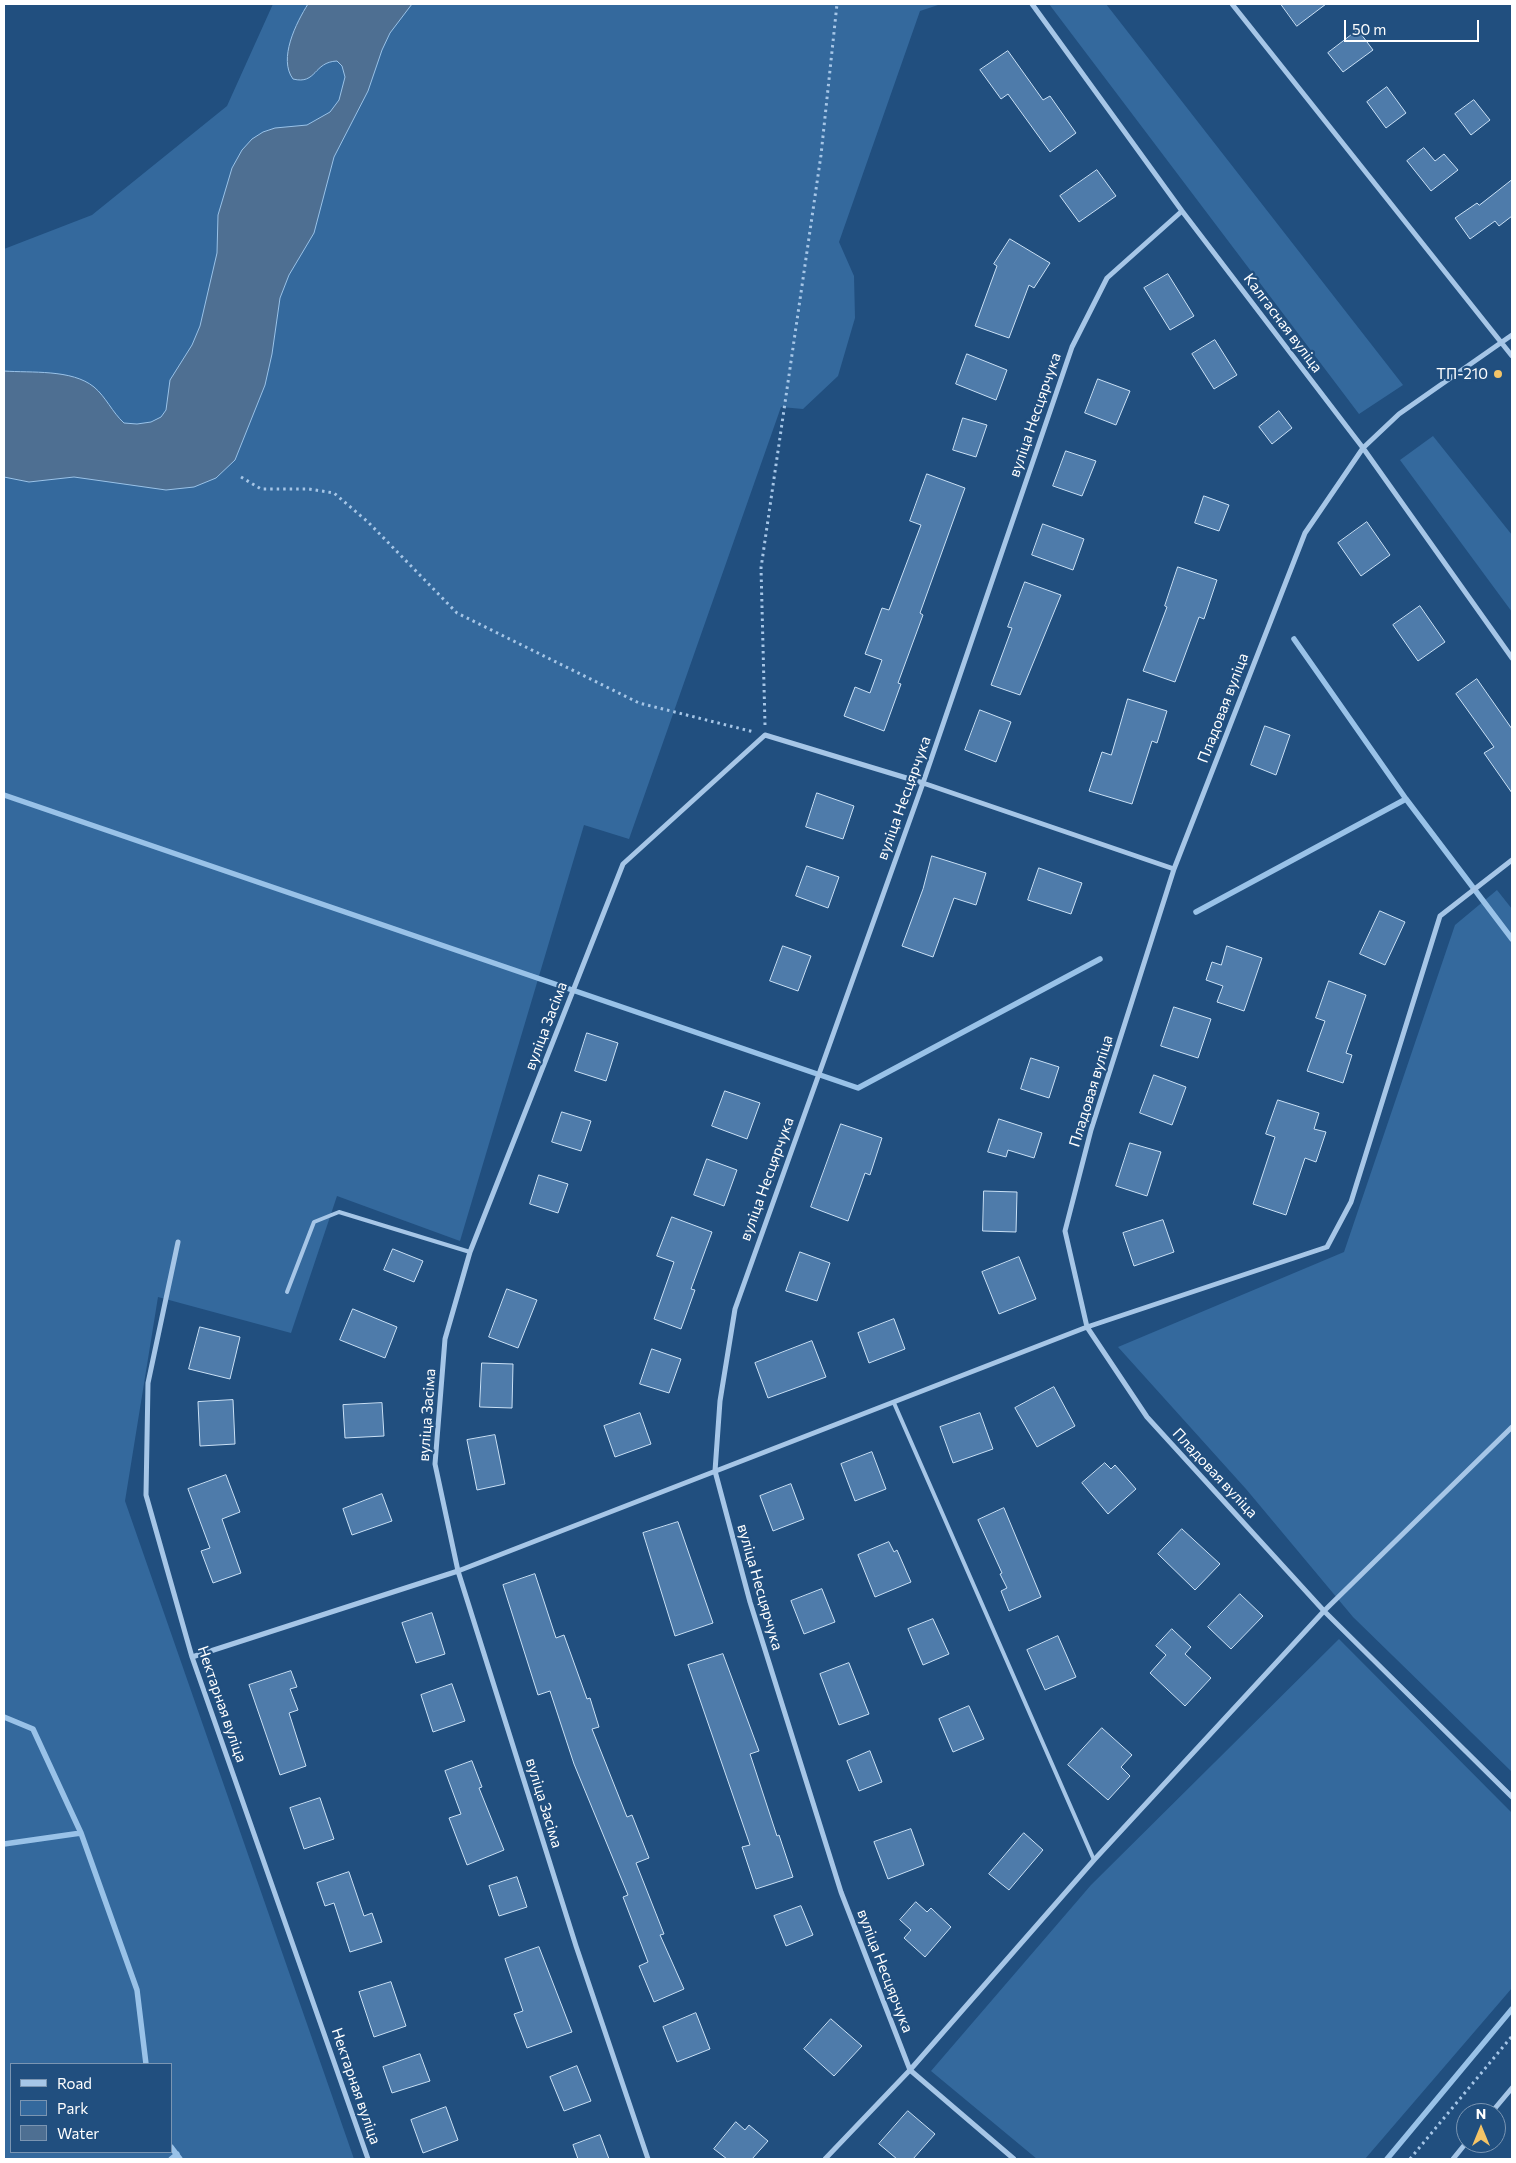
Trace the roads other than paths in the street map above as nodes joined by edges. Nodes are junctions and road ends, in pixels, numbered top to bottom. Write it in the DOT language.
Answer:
graph roads {
  1 [pos="1032,4"];
  2 [pos="1232,4"];
  3 [pos="1182,211"];
  4 [pos="1512,335"];
  5 [pos="1502,343"];
  6 [pos="1512,356"];
  7 [pos="1362,448"];
  8 [pos="1512,658"];
  9 [pos="923,783"];
  10 [pos="1512,860"];
  11 [pos="1174,869"];
  12 [pos="178,1242"];
  13 [pos="470,1252"];
  14 [pos="287,1292"];
  15 [pos="1088,1327"];
  16 [pos="894,1403"];
  17 [pos="1512,1427"];
  18 [pos="715,1471"];
  19 [pos="458,1571"];
  20 [pos="1324,1611"];
  21 [pos="192,1657"];
  22 [pos="1512,1797"];
  23 [pos="1094,1860"];
  24 [pos="910,2070"];
  25 [pos="1512,2088"];
  26 [pos="1499,2103"];
  27 [pos="368,2159"];
  28 [pos="648,2159"];
  29 [pos="825,2159"];
  30 [pos="1014,2159"];
  1 -- 3 [label="street, Калгасная вуліца"];
  2 -- 5 [label="street"];
  3 -- 7 [label="street, Калгасная вуліца"];
  3 -- 9 [label="street, вуліца Несцярчука"];
  4 -- 5 [label="street, Пладовая вуліца"];
  5 -- 6 [label="street"];
  5 -- 7 [label="street, Пладовая вуліца"];
  7 -- 8 [label="street, Калгасная вуліца"];
  7 -- 11 [label="street, Пладовая вуліца"];
  9 -- 11 [label="street"];
  9 -- 13 [label="street, вуліца Засіма"];
  9 -- 18 [label="street, вуліца Несцярчука"];
  10 -- 15 [label="street"];
  11 -- 15 [label="street, Пладовая вуліца"];
  12 -- 21 [label="street, Нектарная вуліца"];
  13 -- 14 [label="lane"];
  13 -- 19 [label="street, вуліца Засіма"];
  15 -- 16 [label="street"];
  15 -- 20 [label="street, Пладовая вуліца"];
  16 -- 18 [label="street"];
  16 -- 23 [label="lane"];
  17 -- 20 [label="street"];
  18 -- 19 [label="street"];
  18 -- 24 [label="street, вуліца Несцярчука"];
  19 -- 21 [label="street"];
  19 -- 28 [label="street, вуліца Засіма"];
  20 -- 22 [label="street, Пладовая вуліца"];
  20 -- 23 [label="street"];
  21 -- 27 [label="street, Нектарная вуліца"];
  23 -- 24 [label="street"];
  24 -- 29 [label="street"];
  24 -- 30 [label="street, вуліца Несцярчука"];
  25 -- 26 [label="street"];
}
